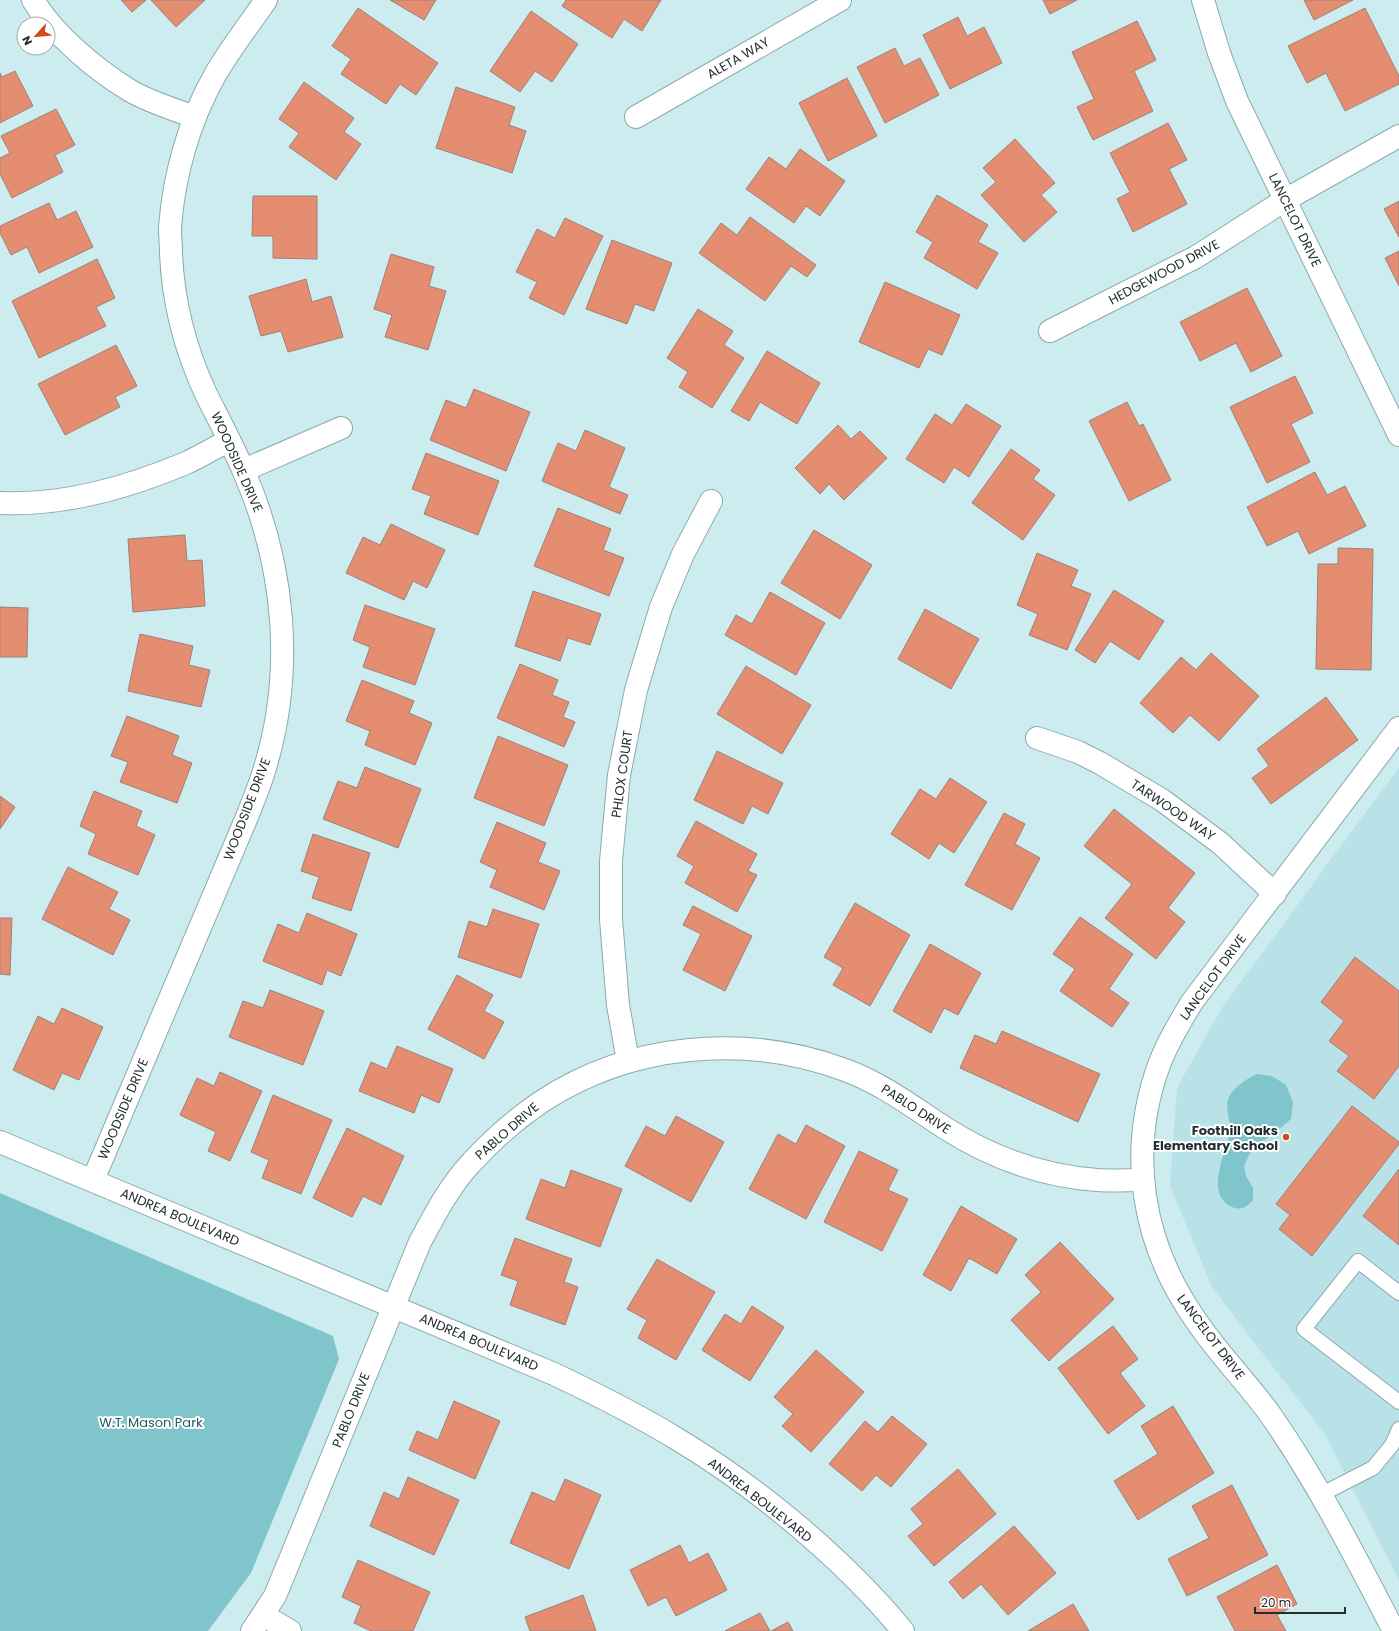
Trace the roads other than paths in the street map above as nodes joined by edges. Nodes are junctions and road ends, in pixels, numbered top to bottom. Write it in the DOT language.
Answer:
graph roads {
  1 [pos="33,0"];
  2 [pos="266,0"];
  3 [pos="840,0"];
  4 [pos="1203,0"];
  5 [pos="195,117"];
  6 [pos="636,117"];
  7 [pos="1399,136"];
  8 [pos="1285,200"];
  9 [pos="1050,331"];
  10 [pos="342,428"];
  11 [pos="1399,435"];
  12 [pos="229,440"];
  13 [pos="244,470"];
  14 [pos="711,501"];
  15 [pos="0,503"];
  16 [pos="1399,728"];
  17 [pos="1037,738"];
  18 [pos="1275,894"];
  19 [pos="628,1061"];
  20 [pos="0,1142"];
  21 [pos="93,1180"];
  22 [pos="1143,1180"];
  23 [pos="1399,1293"];
  24 [pos="393,1306"];
  25 [pos="1399,1402"];
  26 [pos="1399,1429"];
  27 [pos="1322,1494"];
  28 [pos="258,1623"];
  29 [pos="290,1631"];
  30 [pos="903,1631"];
  31 [pos="1394,1631"];
  1 -- 5 [label="street"];
  2 -- 5 [label="street, WOODSIDE DRIVE"];
  3 -- 6 [label="street, ALETA WAY"];
  4 -- 8 [label="street, LANCELOT DRIVE"];
  5 -- 12 [label="street, WOODSIDE DRIVE"];
  7 -- 8 [label="street, HEDGEWOOD DRIVE"];
  8 -- 9 [label="street, HEDGEWOOD DRIVE"];
  8 -- 11 [label="street, LANCELOT DRIVE"];
  10 -- 13 [label="street"];
  12 -- 13 [label="street, WOODSIDE DRIVE"];
  12 -- 15 [label="street"];
  13 -- 21 [label="street, WOODSIDE DRIVE"];
  14 -- 19 [label="street, PHLOX COURT"];
  16 -- 18 [label="street, LANCELOT DRIVE"];
  17 -- 18 [label="street, TARWOOD WAY"];
  18 -- 22 [label="street, LANCELOT DRIVE"];
  19 -- 22 [label="street, PABLO DRIVE"];
  19 -- 24 [label="street, PABLO DRIVE"];
  20 -- 21 [label="street, ANDREA BOULEVARD"];
  21 -- 24 [label="street, ANDREA BOULEVARD"];
  22 -- 27 [label="street, LANCELOT DRIVE"];
  23 -- 25 [label="lane"];
  24 -- 28 [label="street, PABLO DRIVE"];
  24 -- 30 [label="street, ANDREA BOULEVARD"];
  26 -- 27 [label="lane"];
  27 -- 31 [label="street, LANCELOT DRIVE"];
  28 -- 29 [label="street"];
}
